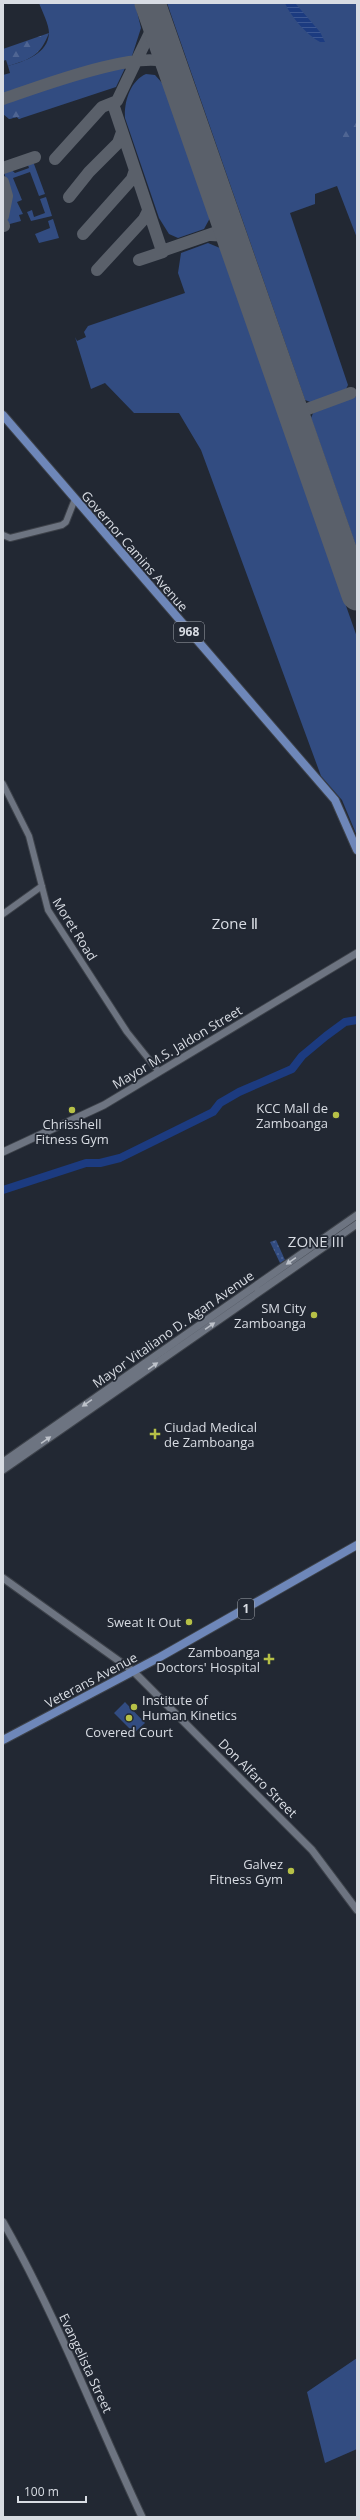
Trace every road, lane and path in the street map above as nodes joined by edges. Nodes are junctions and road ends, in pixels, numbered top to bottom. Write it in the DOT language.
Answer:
graph roads {
  1 [pos="4,419"];
  2 [pos="75,499"];
  3 [pos="3,535"];
  4 [pos="3,784"];
  5 [pos="357,850"];
  6 [pos="42,886"];
  7 [pos="3,914"];
  8 [pos="357,953"];
  9 [pos="159,1072"];
  10 [pos="3,1152"];
  11 [pos="357,1215"];
  12 [pos="357,1224"];
  13 [pos="258,1289"];
  14 [pos="26,1450"];
  15 [pos="3,1462"];
  16 [pos="3,1470"];
  17 [pos="357,1545"];
  18 [pos="3,1578"];
  19 [pos="133,1671"];
  20 [pos="3,1740"];
  21 [pos="357,1910"];
  22 [pos="3,2222"];
  23 [pos="142,2517"];
  1 -- 2 [label="main road, Governor Camins Avenue / 968"];
  2 -- 3 [label="street"];
  2 -- 5 [label="main road, Governor Camins Avenue / 968"];
  4 -- 6 [label="street, Moret Road"];
  6 -- 7 [label="street"];
  6 -- 9 [label="street, Moret Road"];
  8 -- 9 [label="main road, Mayor M.S. Jaldon Street"];
  9 -- 10 [label="main road, Mayor M.S. Jaldon Street"];
  11 -- 13 [label="main road, Mayor Vitaliano D. Agan Avenue, one-way"];
  12 -- 13 [label="main road, Mayor Vitaliano D. Agan Avenue"];
  13 -- 14 [label="main road, Mayor Vitaliano D. Agan Avenue"];
  14 -- 15 [label="main road, Mayor Vitaliano D. Agan Avenue"];
  14 -- 16 [label="main road, Mayor Vitaliano D. Agan Avenue"];
  17 -- 19 [label="main road, Veterans Avenue / 1"];
  18 -- 19 [label="main road, Don Alfaro Street"];
  19 -- 20 [label="main road, Veterans Avenue / 1"];
  19 -- 21 [label="main road, Don Alfaro Street"];
  22 -- 23 [label="main road, Evangelista Street"];
}
